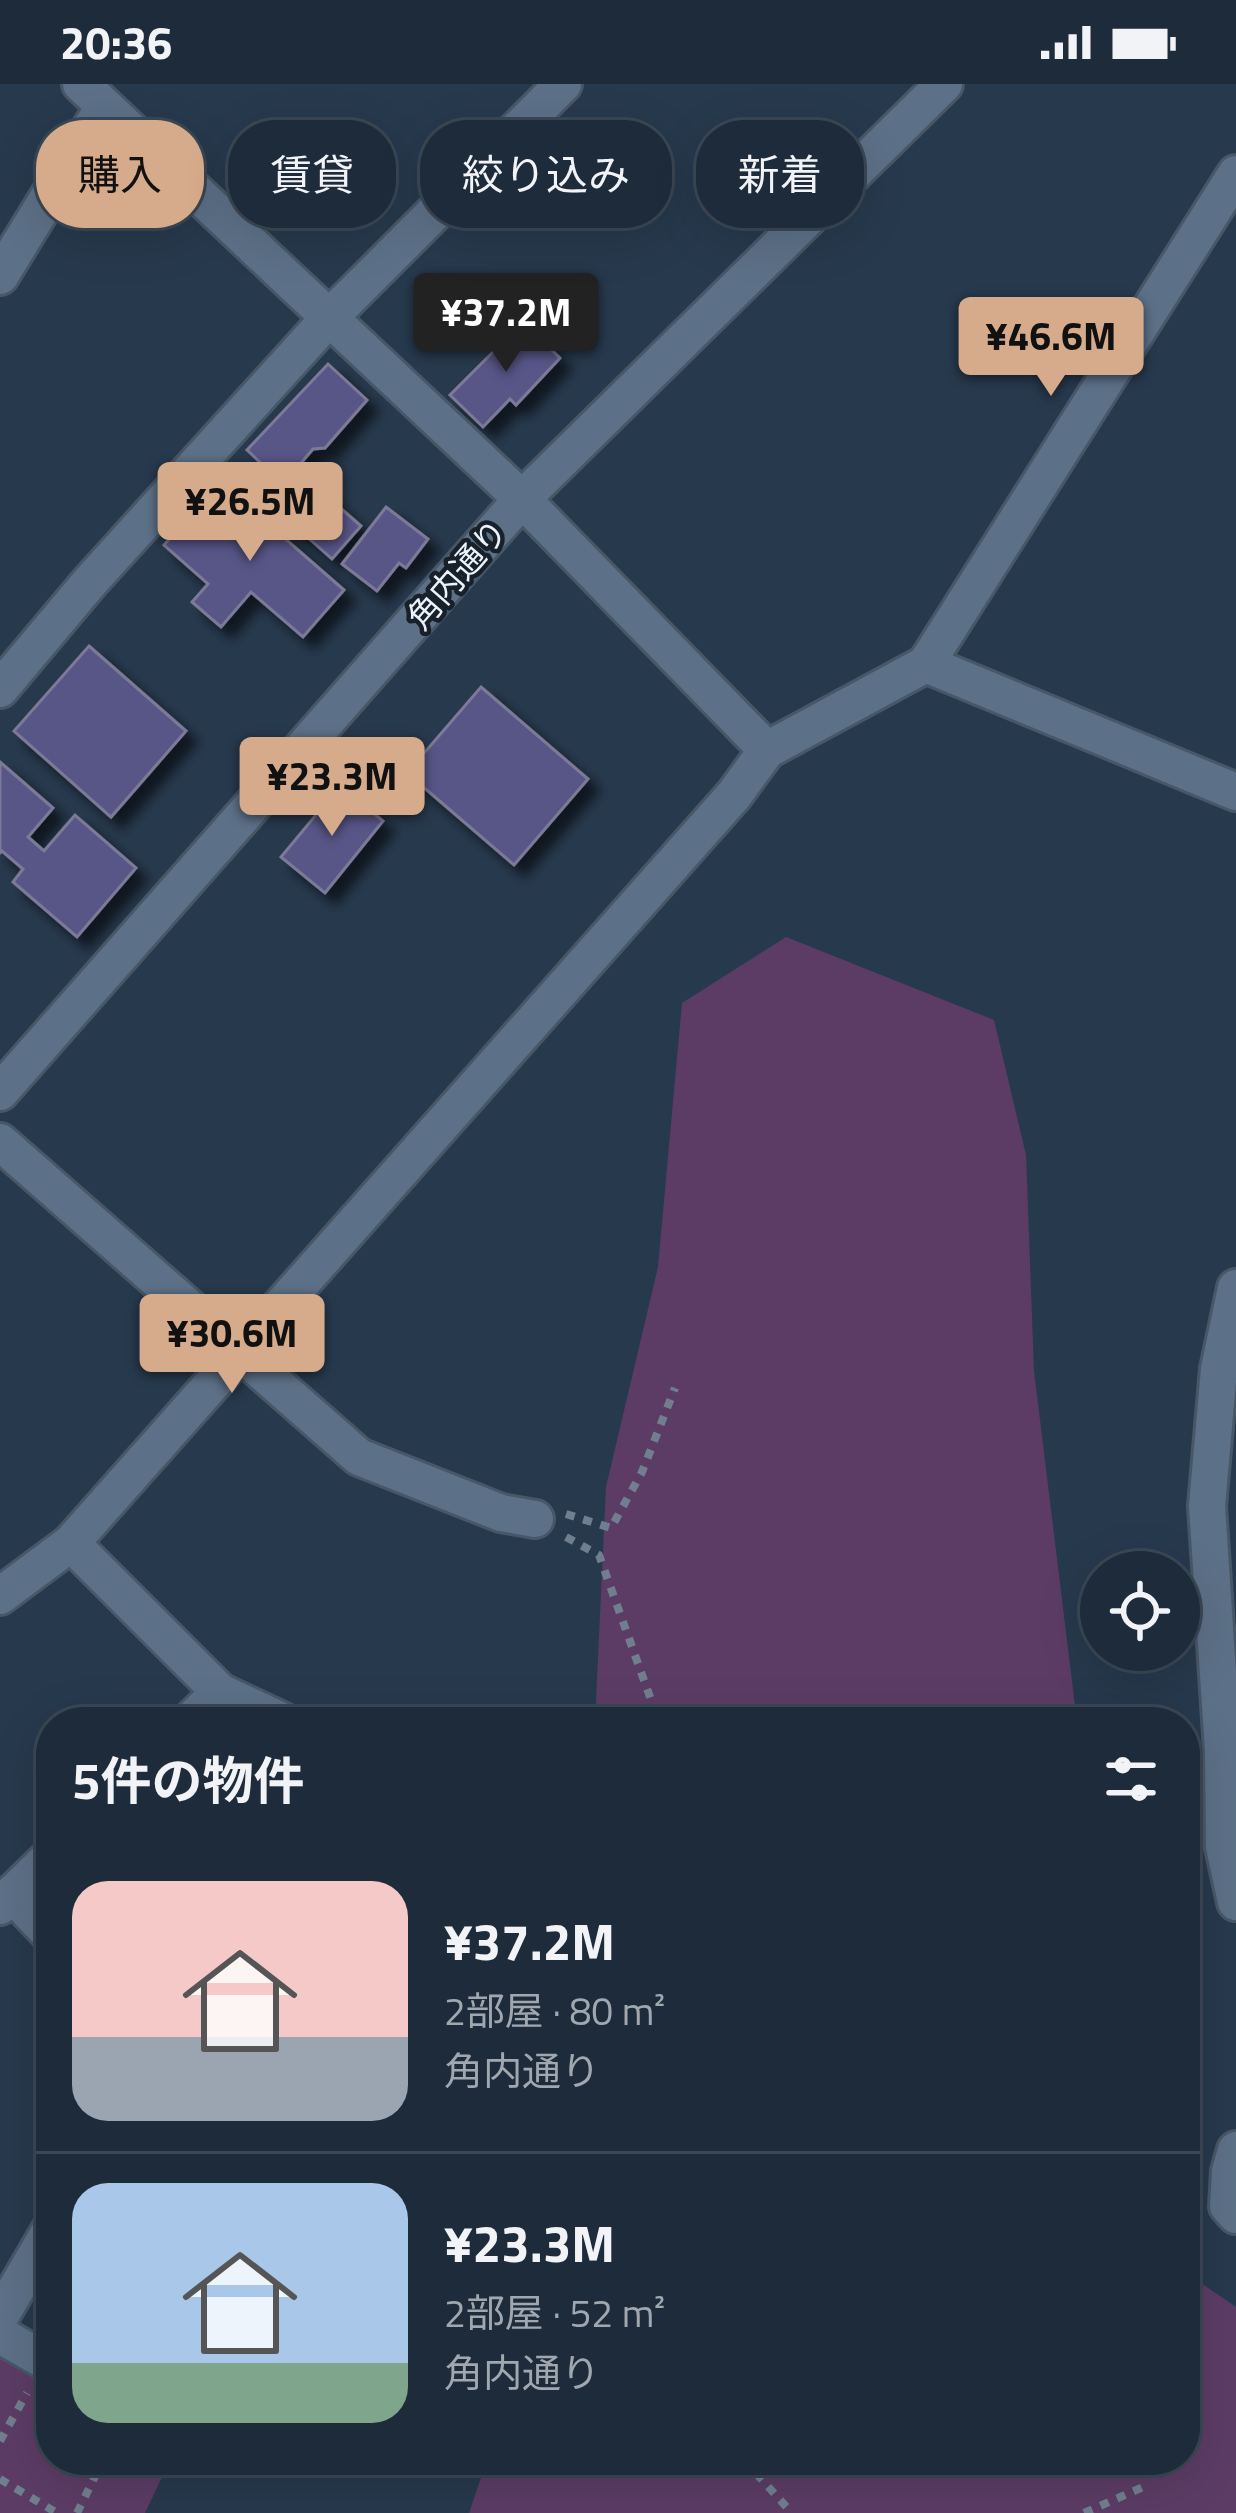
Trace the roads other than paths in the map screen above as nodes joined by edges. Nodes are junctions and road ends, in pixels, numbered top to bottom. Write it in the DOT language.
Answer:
graph roads {
  1 [pos="563,84"];
  2 [pos="944,84"];
  3 [pos="93,95"];
  4 [pos="1236,173"];
  5 [pos="0,276"];
  6 [pos="329,318"];
  7 [pos="523,500"];
  8 [pos="926,664"];
  9 [pos="0,689"];
  10 [pos="767,750"];
  11 [pos="1236,792"];
  12 [pos="0,1092"];
  13 [pos="0,1142"];
  14 [pos="1236,1288"];
  15 [pos="237,1352"];
  16 [pos="1227,1366"];
  17 [pos="536,1519"];
  18 [pos="71,1543"];
  19 [pos="0,1596"];
  20 [pos="220,1692"];
  21 [pos="204,1707"];
  22 [pos="252,1707"];
  23 [pos="1229,1748"];
  24 [pos="36,1871"];
  25 [pos="6,1900"];
  26 [pos="1236,1902"];
  27 [pos="36,1923"];
  28 [pos="1236,2150"];
  29 [pos="1236,2215"];
  30 [pos="36,2255"];
  31 [pos="0,2318"];
  32 [pos="0,2335"];
  33 [pos="36,2355"];
  1 -- 6 [label="street"];
  2 -- 7 [label="street, 角内通り"];
  3 -- 5 [label="street"];
  3 -- 6 [label="street"];
  4 -- 8 [label="street"];
  6 -- 7 [label="street"];
  6 -- 9 [label="street"];
  7 -- 10 [label="street"];
  7 -- 12 [label="street, 角内通り"];
  8 -- 10 [label="street"];
  8 -- 11 [label="street"];
  10 -- 15 [label="street"];
  13 -- 15 [label="street"];
  14 -- 16 [label="street"];
  15 -- 17 [label="street"];
  15 -- 18 [label="street"];
  16 -- 23 [label="street"];
  18 -- 19 [label="street"];
  18 -- 20 [label="street"];
  20 -- 21 [label="street"];
  20 -- 22 [label="street"];
  23 -- 26 [label="street"];
  24 -- 25 [label="street"];
  25 -- 27 [label="street"];
  28 -- 29 [label="street"];
  30 -- 31 [label="street"];
  32 -- 33 [label="street"];
}
